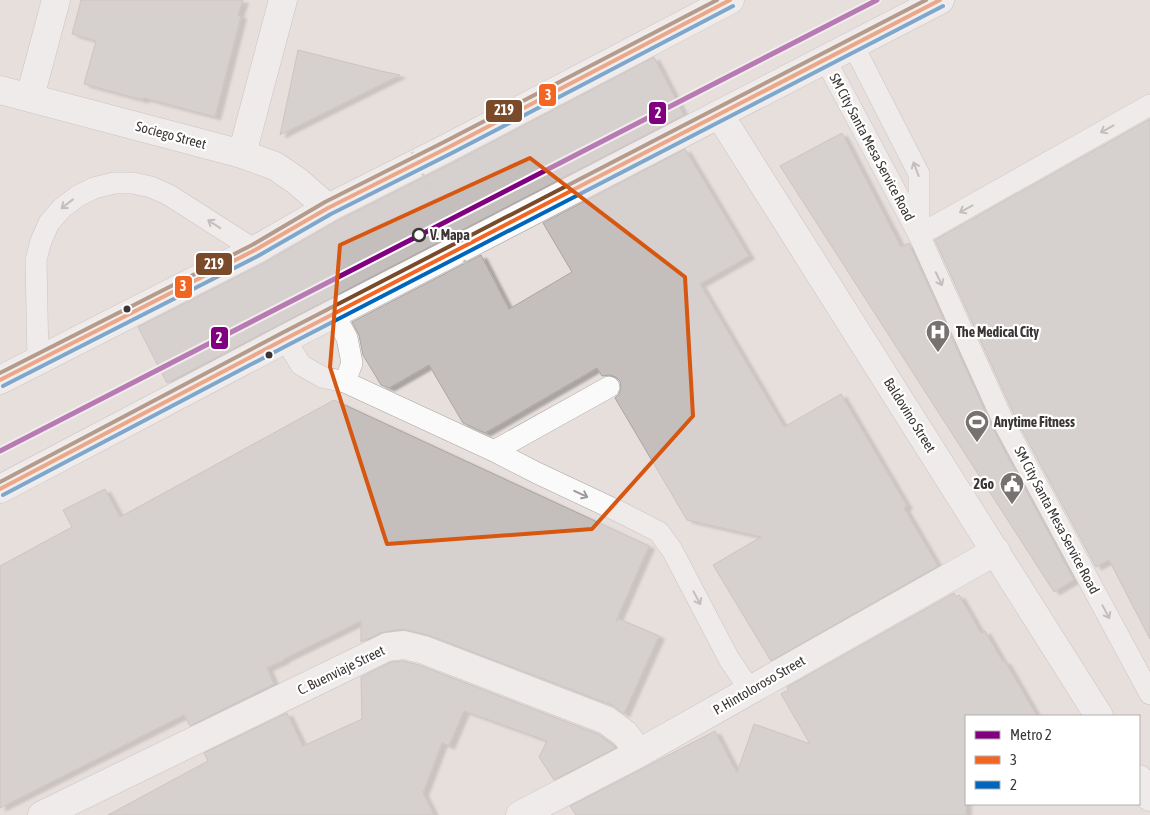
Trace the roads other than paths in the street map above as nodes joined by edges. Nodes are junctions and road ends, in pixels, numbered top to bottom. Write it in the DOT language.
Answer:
graph roads {
  1 [pos="56,0"];
  2 [pos="282,0"];
  3 [pos="730,0"];
  4 [pos="940,0"];
  5 [pos="853,45"];
  6 [pos="825,58"];
  7 [pos="0,90"];
  8 [pos="30,97"];
  9 [pos="1150,106"];
  10 [pos="719,114"];
  11 [pos="242,154"];
  12 [pos="328,208"];
  13 [pos="918,235"];
  14 [pos="255,250"];
  15 [pos="334,314"];
  16 [pos="286,338"];
  17 [pos="38,360"];
  18 [pos="0,380"];
  19 [pos="345,382"];
  20 [pos="609,388"];
  21 [pos="494,451"];
  22 [pos="0,489"];
  23 [pos="996,551"];
  24 [pos="750,690"];
  25 [pos="1150,694"];
  26 [pos="1099,715"];
  27 [pos="639,753"];
  28 [pos="1140,781"];
  29 [pos="1150,797"];
  30 [pos="42,815"];
  31 [pos="520,815"];
  1 -- 8 [label="street"];
  2 -- 11 [label="street"];
  3 -- 12 [label="street"];
  4 -- 5 [label="street"];
  5 -- 6 [label="street"];
  13 -- 5 [label="lane, SM City Santa Mesa Service Road, one-way"];
  6 -- 10 [label="street"];
  6 -- 13 [label="lane, SM City Santa Mesa Service Road"];
  7 -- 8 [label="street, Sociego Street"];
  8 -- 11 [label="street, Sociego Street"];
  9 -- 13 [label="lane, SM City Santa Mesa Service Road, one-way"];
  10 -- 15 [label="street"];
  10 -- 23 [label="street, Baldovino Street"];
  11 -- 12 [label="street, Sociego Street"];
  12 -- 14 [label="street"];
  13 -- 25 [label="lane, SM City Santa Mesa Service Road, one-way"];
  14 -- 17 [label="street"];
  14 -- 17 [label="lane, one-way"];
  15 -- 16 [label="street"];
  15 -- 19 [label="lane"];
  16 -- 19 [label="lane"];
  16 -- 22 [label="street"];
  17 -- 18 [label="street"];
  19 -- 21 [label="lane"];
  20 -- 21 [label="lane"];
  21 -- 24 [label="lane, one-way"];
  23 -- 24 [label="street, P. Hintoloroso Street"];
  23 -- 26 [label="street, Baldovino Street"];
  24 -- 27 [label="street, P. Hintoloroso Street"];
  27 -- 30 [label="street, C. Buenviaje Street"];
  27 -- 31 [label="street, P. Hintoloroso Street"];
  28 -- 29 [label="street"];
}
